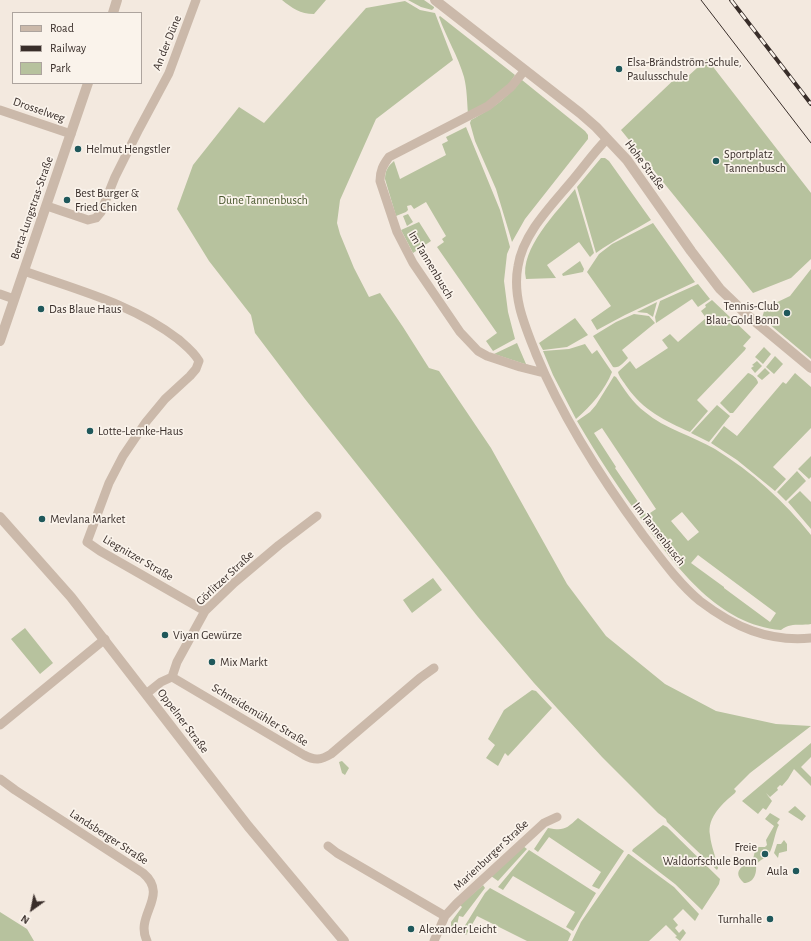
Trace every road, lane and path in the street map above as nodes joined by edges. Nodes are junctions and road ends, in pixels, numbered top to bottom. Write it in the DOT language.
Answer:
graph roads {
  1 [pos="117,0"];
  2 [pos="196,0"];
  3 [pos="435,0"];
  4 [pos="112,12"];
  5 [pos="525,70"];
  6 [pos="88,84"];
  7 [pos="0,110"];
  8 [pos="71,134"];
  9 [pos="607,139"];
  10 [pos="46,206"];
  11 [pos="24,271"];
  12 [pos="0,294"];
  13 [pos="14,299"];
  14 [pos="0,341"];
  15 [pos="811,368"];
  16 [pos="544,373"];
  17 [pos="317,516"];
  18 [pos="0,517"];
  19 [pos="205,611"];
  20 [pos="811,638"];
  21 [pos="105,640"];
  22 [pos="434,668"];
  23 [pos="172,677"];
  24 [pos="146,694"];
  25 [pos="0,725"];
  26 [pos="0,779"];
  27 [pos="557,817"];
  28 [pos="328,846"];
  29 [pos="445,916"];
  30 [pos="147,941"];
  31 [pos="344,941"];
  32 [pos="434,941"];
  1 -- 4 [label="street"];
  2 -- 10 [label="street, An der Düne"];
  3 -- 5 [label="street, Hohe Straße"];
  5 -- 9 [label="street, Hohe Straße"];
  5 -- 16 [label="street, Im Tannenbusch"];
  6 -- 8 [label="street, Berta-Lungstras-Straße"];
  7 -- 8 [label="street, Drosselweg"];
  8 -- 10 [label="street, Berta-Lungstras-Straße"];
  9 -- 15 [label="street, Hohe Straße"];
  9 -- 16 [label="street, Im Tannenbusch"];
  10 -- 11 [label="street, Berta-Lungstras-Straße"];
  11 -- 13 [label="street, Berta-Lungstras-Straße"];
  11 -- 19 [label="street, Liegnitzer Straße"];
  12 -- 13 [label="street"];
  13 -- 14 [label="street, Berta-Lungstras-Straße"];
  16 -- 20 [label="street, Im Tannenbusch"];
  17 -- 19 [label="street, Görlitzer Straße"];
  18 -- 21 [label="street, Oppelner Straße"];
  19 -- 23 [label="street, Görlitzer Straße"];
  21 -- 24 [label="street, Oppelner Straße"];
  21 -- 25 [label="street"];
  22 -- 23 [label="street, Schneidemühler Straße"];
  23 -- 24 [label="street"];
  24 -- 31 [label="street, Oppelner Straße"];
  26 -- 30 [label="street, Landsberger Straße"];
  27 -- 29 [label="street, Marienburger Straße"];
  28 -- 29 [label="street"];
  29 -- 32 [label="street, Marienburger Straße"];
}
